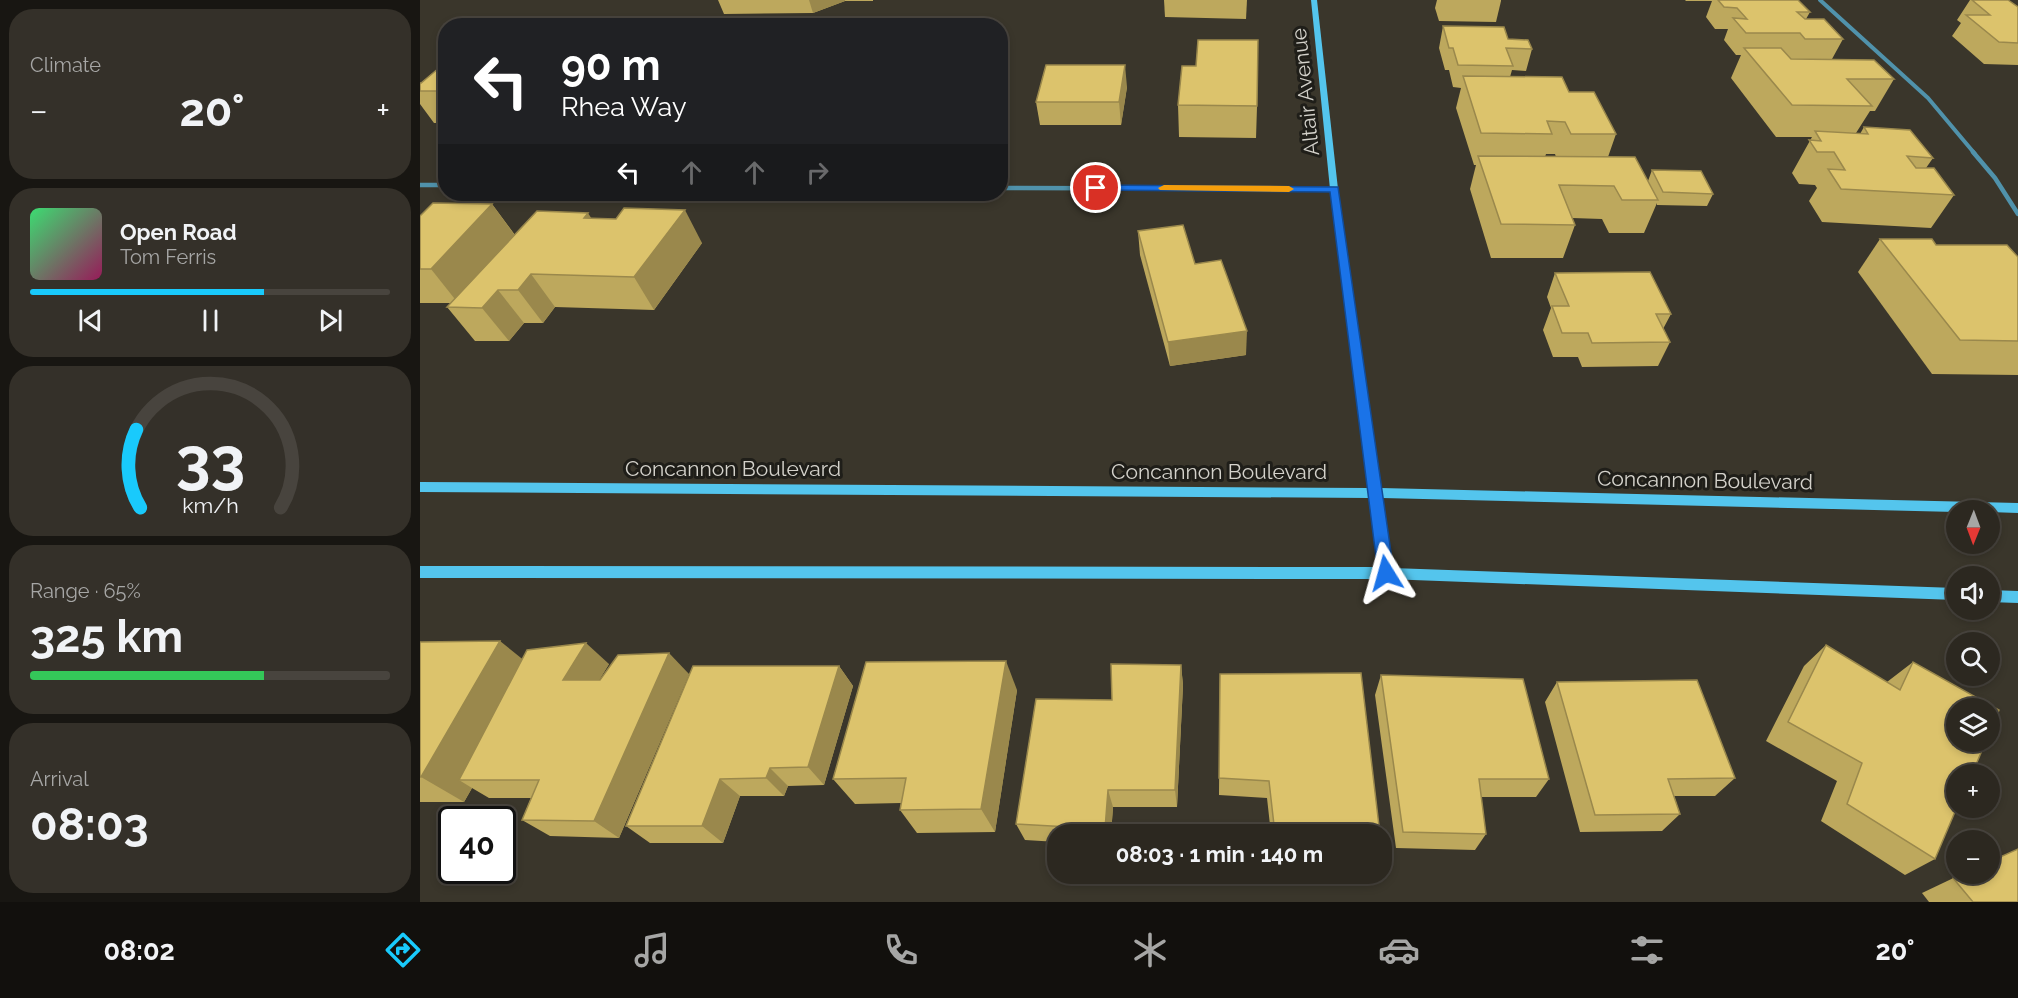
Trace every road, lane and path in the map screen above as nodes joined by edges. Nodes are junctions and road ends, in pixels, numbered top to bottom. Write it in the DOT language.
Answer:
graph roads {
  1 [pos="1314,0"];
  2 [pos="1820,0"];
  3 [pos="420,185"];
  4 [pos="438,185"];
  5 [pos="1008,188"];
  6 [pos="1334,189"];
  7 [pos="2018,214"];
  8 [pos="420,487"];
  9 [pos="1374,494"];
  10 [pos="2018,508"];
  11 [pos="420,572"];
  12 [pos="1386,573"];
  13 [pos="1946,594"];
  14 [pos="2000,596"];
  15 [pos="2018,597"];
  1 -- 6 [label="main road, Altair Avenue"];
  2 -- 7 [label="street"];
  3 -- 4 [label="street"];
  5 -- 6 [label="street"];
  6 -- 9 [label="main road, Altair Avenue"];
  8 -- 9 [label="main road, Concannon Boulevard"];
  9 -- 10 [label="main road, Concannon Boulevard"];
  9 -- 12 [label="main road, Altair Avenue"];
  11 -- 12 [label="main road"];
  12 -- 13 [label="main road"];
  14 -- 15 [label="main road"];
}
